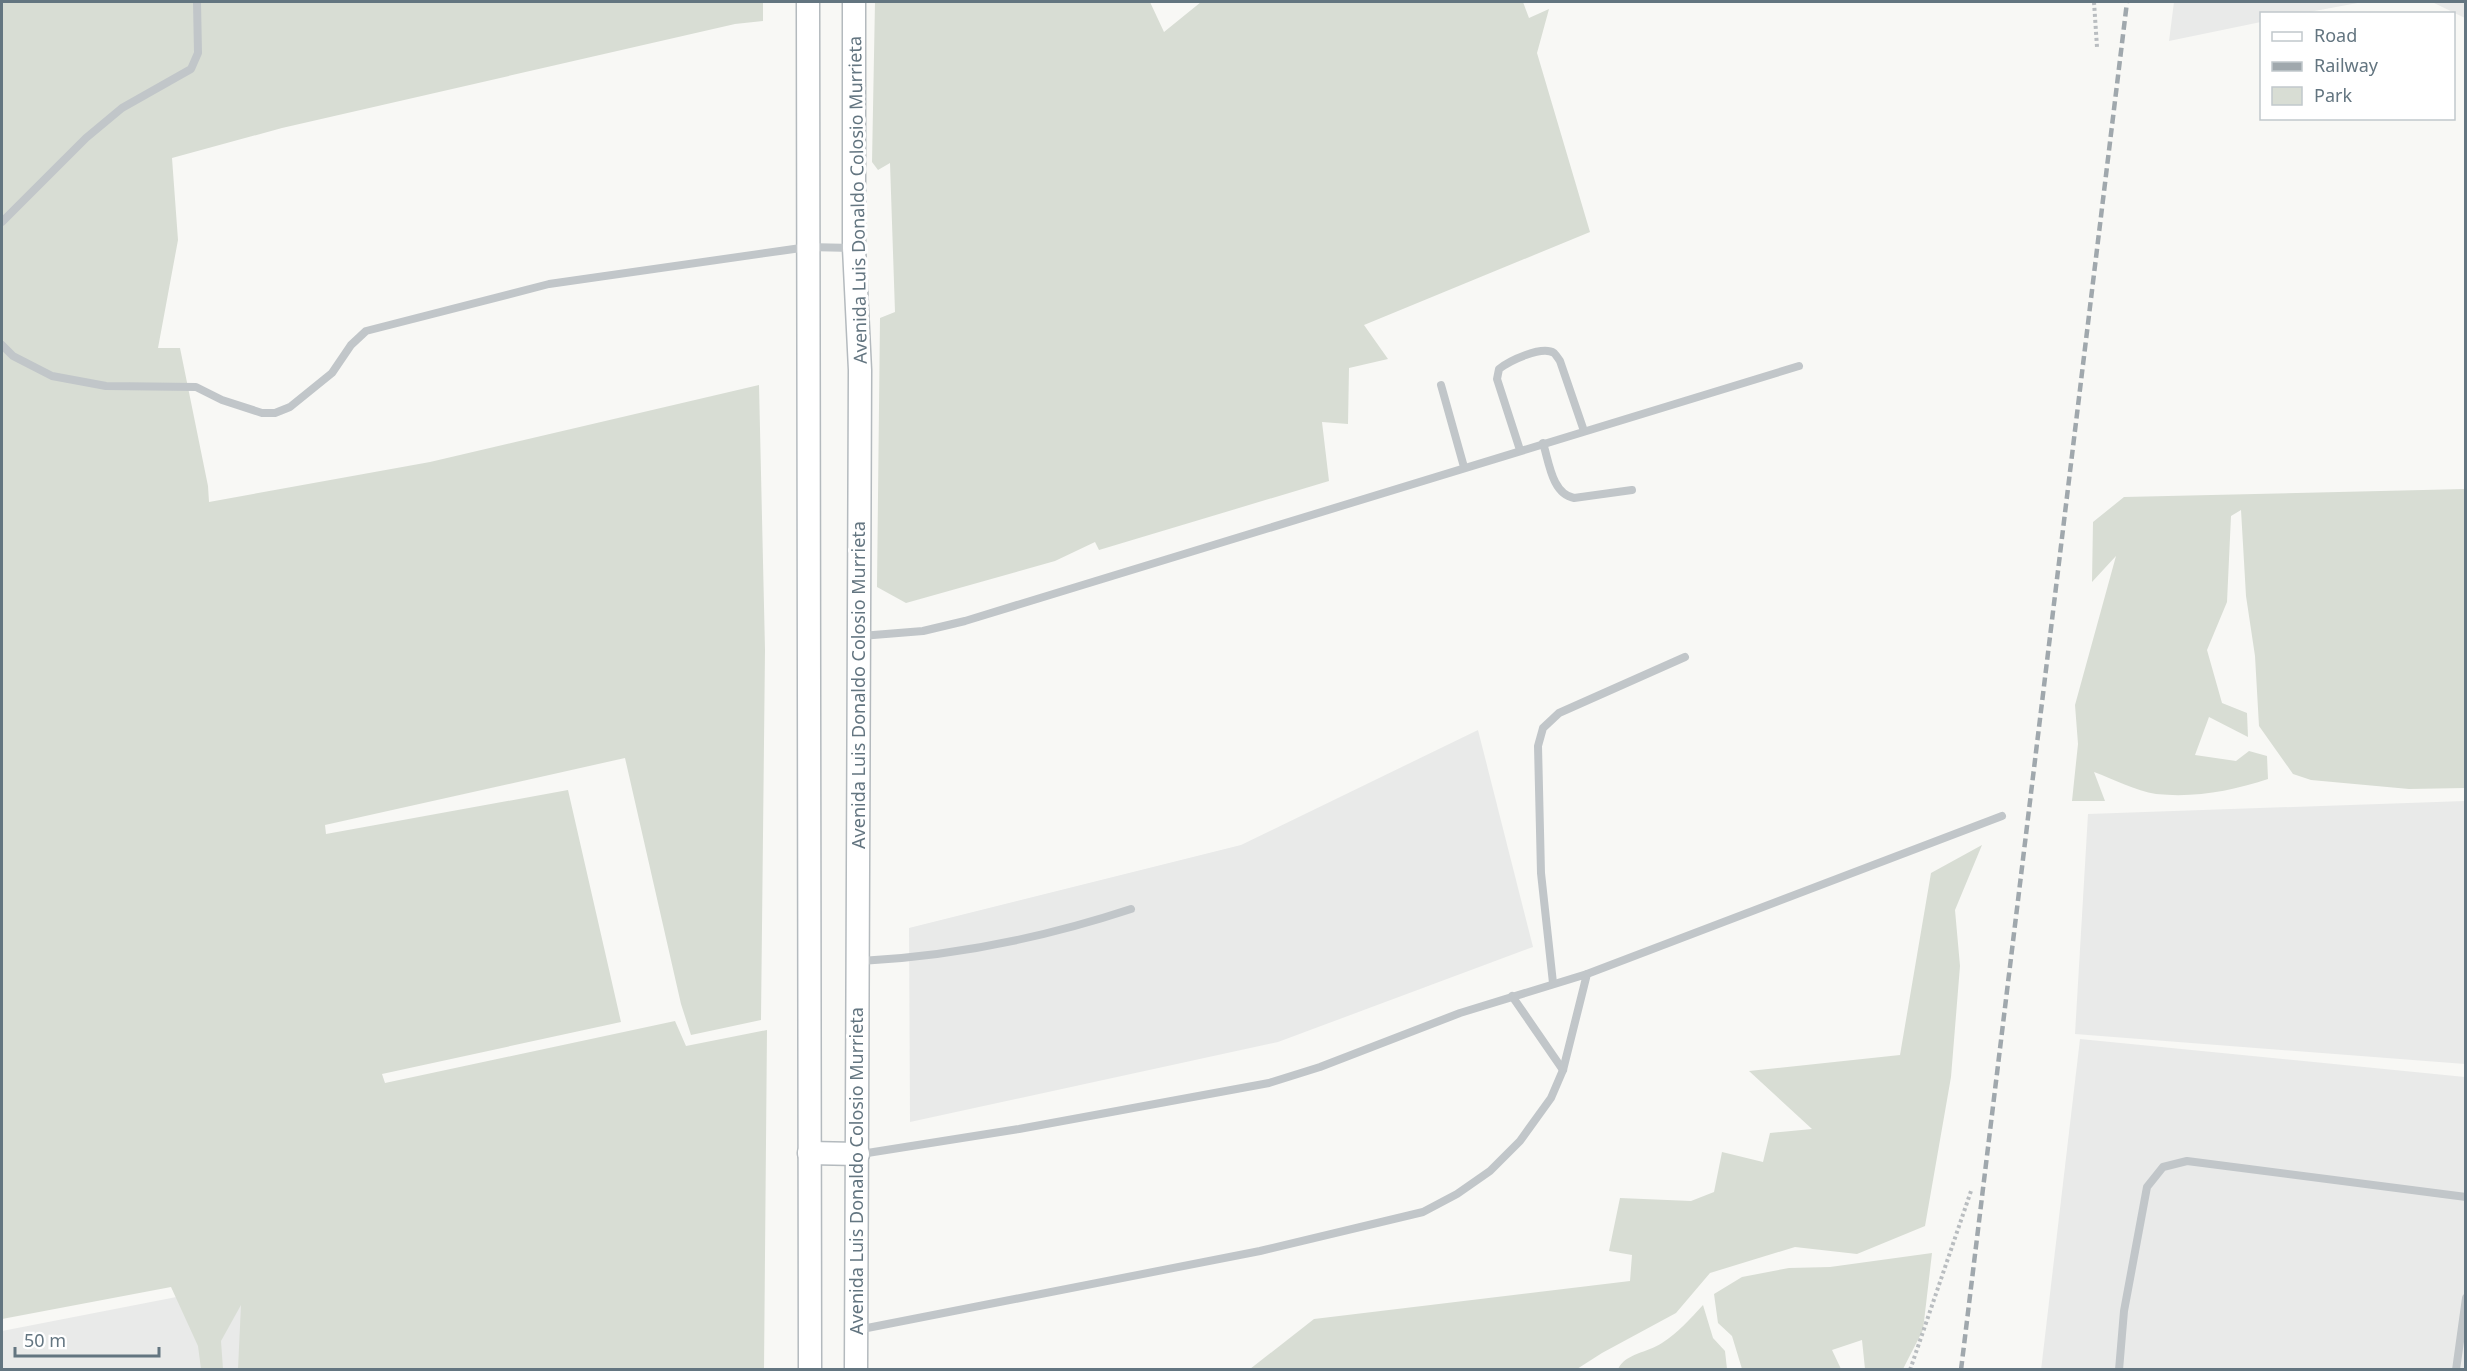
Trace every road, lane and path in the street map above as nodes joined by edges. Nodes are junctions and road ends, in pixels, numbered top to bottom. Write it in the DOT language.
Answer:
graph roads {
  1 [pos="197,2"];
  2 [pos="807,2"];
  3 [pos="854,2"];
  4 [pos="2094,2"];
  5 [pos="2097,47"];
  6 [pos="2,222"];
  7 [pos="808,247"];
  8 [pos="854,248"];
  9 [pos="2,345"];
  10 [pos="1799,366"];
  11 [pos="1441,385"];
  12 [pos="1584,431"];
  13 [pos="1543,443"];
  14 [pos="1520,450"];
  15 [pos="1464,467"];
  16 [pos="1632,490"];
  17 [pos="859,636"];
  18 [pos="1685,657"];
  19 [pos="2002,816"];
  20 [pos="1131,909"];
  21 [pos="856,961"];
  22 [pos="1587,974"];
  23 [pos="1553,984"];
  24 [pos="1512,996"];
  25 [pos="1563,1071"];
  26 [pos="809,1153"];
  27 [pos="858,1154"];
  28 [pos="1971,1191"];
  29 [pos="2466,1197"];
  30 [pos="2466,1298"];
  31 [pos="856,1330"];
  32 [pos="810,1370"];
  33 [pos="856,1370"];
  34 [pos="1910,1370"];
  35 [pos="2119,1370"];
  36 [pos="2456,1370"];
  1 -- 6 [label="lane"];
  2 -- 7 [label="main road"];
  3 -- 8 [label="main road, Avenida Luis Donaldo Colosio Murrieta"];
  4 -- 5 [label="path"];
  7 -- 8 [label="lane"];
  7 -- 9 [label="lane"];
  7 -- 26 [label="main road"];
  8 -- 17 [label="main road, Avenida Luis Donaldo Colosio Murrieta"];
  10 -- 12 [label="lane"];
  11 -- 15 [label="lane"];
  12 -- 13 [label="lane"];
  12 -- 14 [label="lane"];
  13 -- 14 [label="lane"];
  13 -- 16 [label="lane"];
  14 -- 15 [label="lane"];
  15 -- 17 [label="lane"];
  17 -- 21 [label="main road, Avenida Luis Donaldo Colosio Murrieta"];
  18 -- 23 [label="lane"];
  19 -- 22 [label="lane"];
  20 -- 21 [label="lane"];
  21 -- 27 [label="main road, Avenida Luis Donaldo Colosio Murrieta"];
  22 -- 23 [label="lane"];
  22 -- 25 [label="lane"];
  23 -- 24 [label="lane"];
  24 -- 25 [label="lane"];
  24 -- 27 [label="lane"];
  25 -- 31 [label="lane"];
  26 -- 27 [label="main road"];
  26 -- 32 [label="main road"];
  27 -- 31 [label="main road, Avenida Luis Donaldo Colosio Murrieta"];
  28 -- 34 [label="path"];
  29 -- 35 [label="lane"];
  30 -- 36 [label="lane"];
  31 -- 33 [label="main road, Avenida Luis Donaldo Colosio Murrieta"];
}
